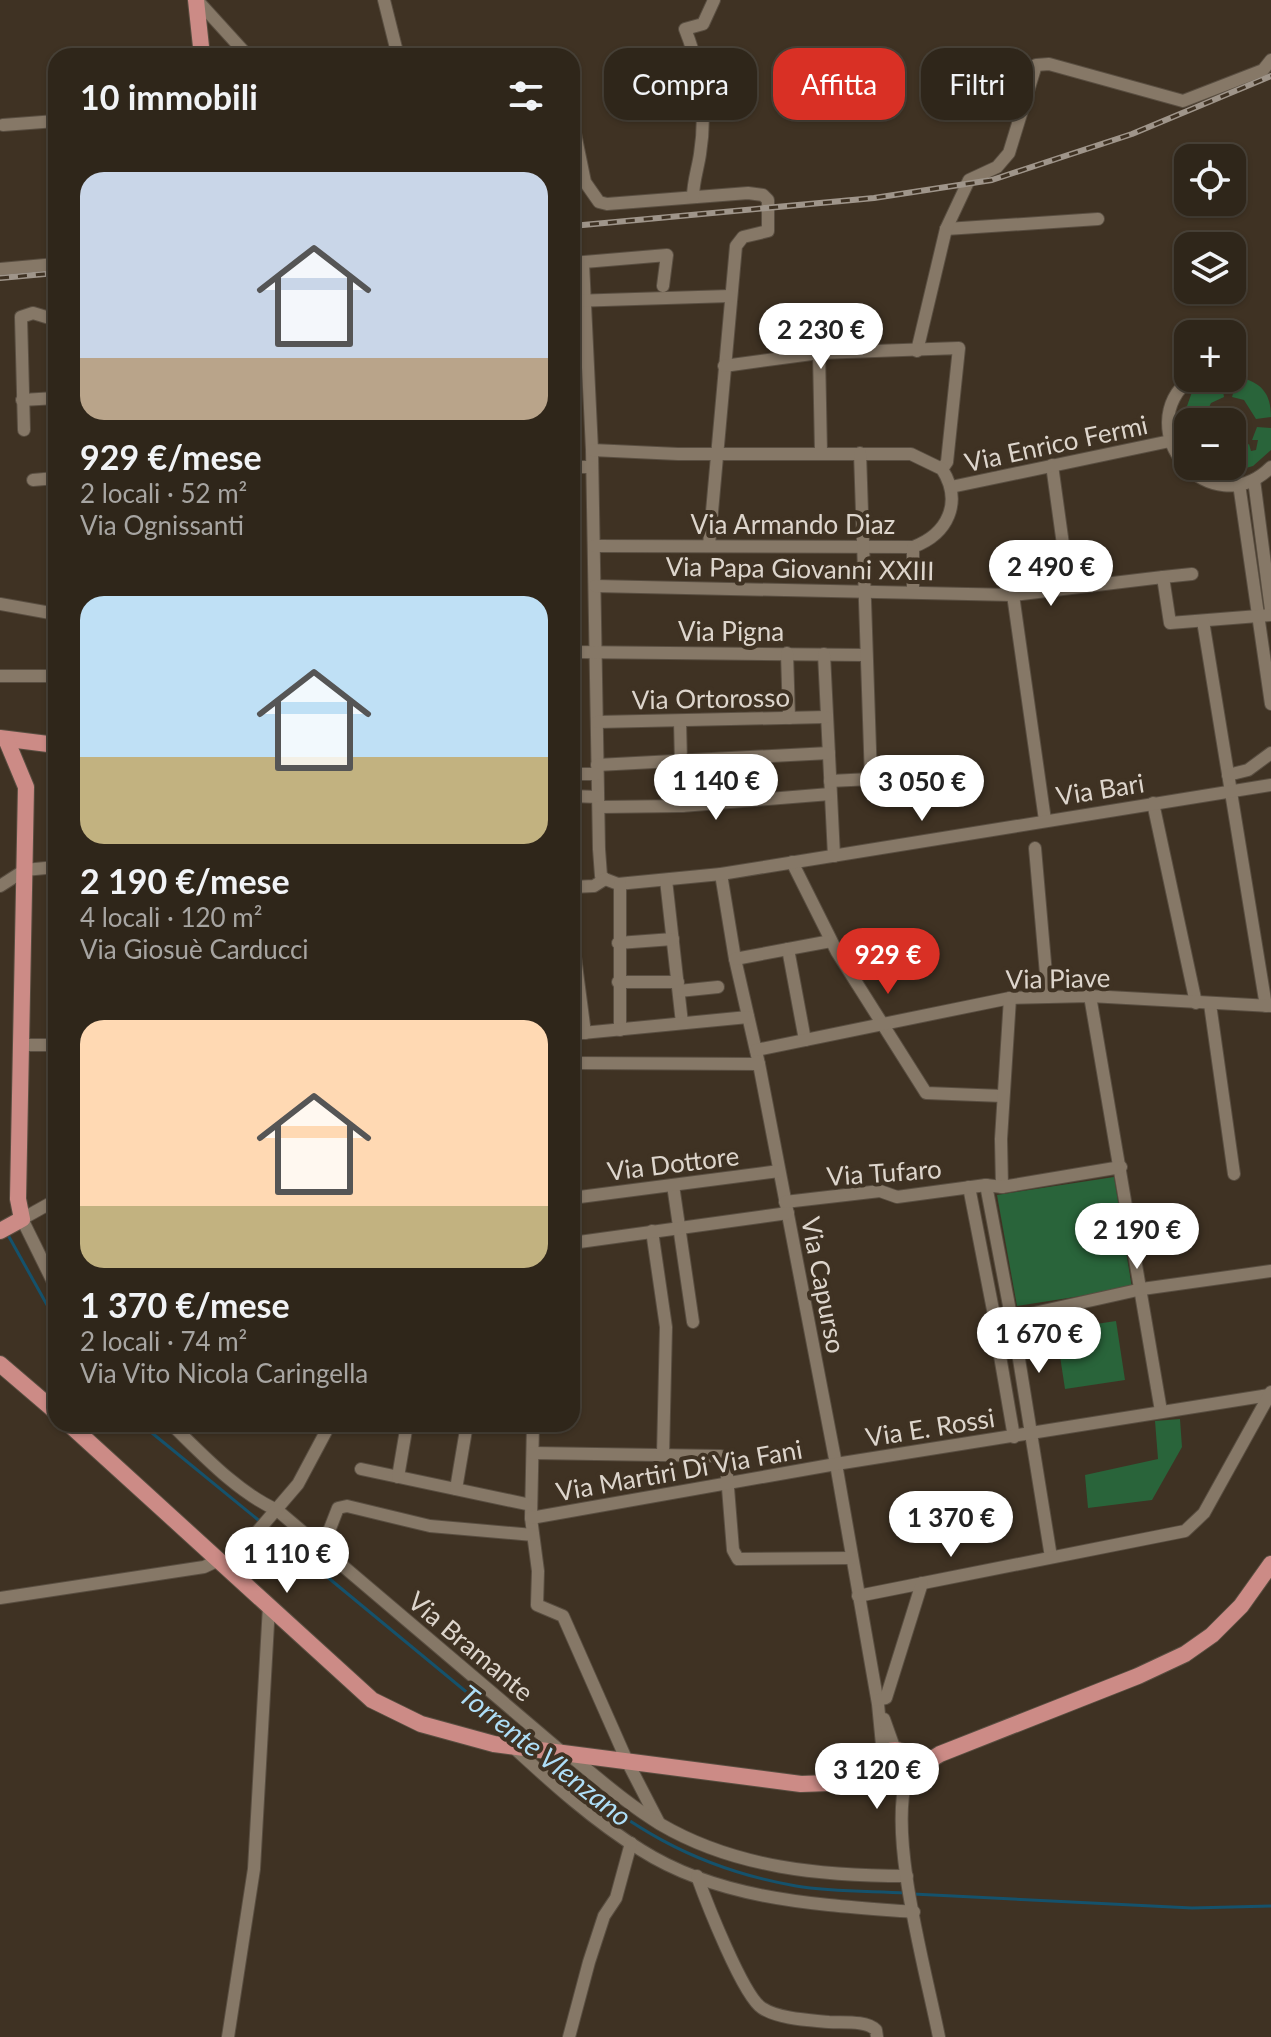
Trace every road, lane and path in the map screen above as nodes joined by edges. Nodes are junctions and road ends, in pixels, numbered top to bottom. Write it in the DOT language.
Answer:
graph roads {
  1 [pos="196,0"];
  2 [pos="384,0"];
  3 [pos="714,0"];
  4 [pos="201,48"];
  5 [pos="241,48"];
  6 [pos="396,48"];
  7 [pos="1271,60"];
  8 [pos="48,122"];
  9 [pos="3,125"];
  10 [pos="580,158"];
  11 [pos="693,197"];
  12 [pos="1098,219"];
  13 [pos="946,229"];
  14 [pos="580,263"];
  15 [pos="48,265"];
  16 [pos="0,269"];
  17 [pos="663,286"];
  18 [pos="730,296"];
  19 [pos="580,301"];
  20 [pos="580,306"];
  21 [pos="48,318"];
  22 [pos="580,340"];
  23 [pos="587,340"];
  24 [pos="917,351"];
  25 [pos="819,353"];
  26 [pos="724,366"];
  27 [pos="1180,392"];
  28 [pos="48,398"];
  29 [pos="22,400"];
  30 [pos="24,430"];
  31 [pos="1170,441"];
  32 [pos="592,450"];
  33 [pos="717,451"];
  34 [pos="821,453"];
  35 [pos="860,453"];
  36 [pos="1052,465"];
  37 [pos="580,467"];
  38 [pos="592,467"];
  39 [pos="1271,467"];
  40 [pos="942,469"];
  41 [pos="48,479"];
  42 [pos="33,480"];
  43 [pos="1254,480"];
  44 [pos="1239,484"];
  45 [pos="951,487"];
  46 [pos="709,545"];
  47 [pos="594,546"];
  48 [pos="863,547"];
  49 [pos="913,547"];
  50 [pos="1192,574"];
  51 [pos="1163,577"];
  52 [pos="595,586"];
  53 [pos="1069,588"];
  54 [pos="864,591"];
  55 [pos="913,591"];
  56 [pos="1013,595"];
  57 [pos="0,604"];
  58 [pos="48,613"];
  59 [pos="1267,614"];
  60 [pos="1203,621"];
  61 [pos="580,652"];
  62 [pos="597,652"];
  63 [pos="787,653"];
  64 [pos="824,654"];
  65 [pos="866,655"];
  66 [pos="0,676"];
  67 [pos="48,676"];
  68 [pos="1271,704"];
  69 [pos="826,717"];
  70 [pos="789,718"];
  71 [pos="680,721"];
  72 [pos="597,722"];
  73 [pos="3,739"];
  74 [pos="48,744"];
  75 [pos="829,753"];
  76 [pos="1271,753"];
  77 [pos="681,759"];
  78 [pos="597,770"];
  79 [pos="580,773"];
  80 [pos="1228,775"];
  81 [pos="1271,785"];
  82 [pos="830,788"];
  83 [pos="1231,790"];
  84 [pos="580,798"];
  85 [pos="599,802"];
  86 [pos="1153,803"];
  87 [pos="682,806"];
  88 [pos="1045,820"];
  89 [pos="1035,848"];
  90 [pos="834,856"];
  91 [pos="792,862"];
  92 [pos="48,868"];
  93 [pos="25,870"];
  94 [pos="721,874"];
  95 [pos="605,879"];
  96 [pos="666,880"];
  97 [pos="620,884"];
  98 [pos="0,886"];
  99 [pos="580,887"];
  100 [pos="673,939"];
  101 [pos="831,941"];
  102 [pos="618,943"];
  103 [pos="788,949"];
  104 [pos="735,959"];
  105 [pos="618,982"];
  106 [pos="678,987"];
  107 [pos="718,987"];
  108 [pos="1090,996"];
  109 [pos="1048,997"];
  110 [pos="1010,998"];
  111 [pos="1196,1003"];
  112 [pos="1210,1004"];
  113 [pos="1269,1006"];
  114 [pos="748,1017"];
  115 [pos="682,1023"];
  116 [pos="885,1024"];
  117 [pos="620,1030"];
  118 [pos="580,1033"];
  119 [pos="805,1040"];
  120 [pos="22,1045"];
  121 [pos="48,1045"];
  122 [pos="756,1050"];
  123 [pos="580,1063"];
  124 [pos="759,1064"];
  125 [pos="1003,1096"];
  126 [pos="1121,1167"];
  127 [pos="779,1171"];
  128 [pos="1234,1174"];
  129 [pos="673,1185"];
  130 [pos="986,1185"];
  131 [pos="969,1187"];
  132 [pos="1002,1187"];
  133 [pos="580,1197"];
  134 [pos="48,1204"];
  135 [pos="787,1208"];
  136 [pos="991,1214"];
  137 [pos="974,1217"];
  138 [pos="19,1220"];
  139 [pos="679,1227"];
  140 [pos="0,1231"];
  141 [pos="652,1231"];
  142 [pos="580,1242"];
  143 [pos="1271,1271"];
  144 [pos="48,1273"];
  145 [pos="1142,1289"];
  146 [pos="1012,1318"];
  147 [pos="994,1321"];
  148 [pos="693,1322"];
  149 [pos="0,1364"];
  150 [pos="1270,1393"];
  151 [pos="48,1405"];
  152 [pos="1026,1408"];
  153 [pos="1010,1411"];
  154 [pos="1161,1411"];
  155 [pos="78,1432"];
  156 [pos="180,1432"];
  157 [pos="326,1432"];
  158 [pos="406,1432"];
  159 [pos="466,1432"];
  160 [pos="533,1432"];
  161 [pos="1030,1434"];
  162 [pos="1014,1437"];
  163 [pos="533,1453"];
  164 [pos="663,1455"];
  165 [pos="836,1464"];
  166 [pos="361,1469"];
  167 [pos="398,1477"];
  168 [pos="729,1483"];
  169 [pos="456,1489"];
  170 [pos="531,1511"];
  171 [pos="275,1513"];
  172 [pos="533,1535"];
  173 [pos="322,1549"];
  174 [pos="1051,1557"];
  175 [pos="852,1558"];
  176 [pos="223,1564"];
  177 [pos="1271,1564"];
  178 [pos="922,1583"];
  179 [pos="858,1596"];
  180 [pos="0,1598"];
  181 [pos="269,1606"];
  182 [pos="878,1702"];
  183 [pos="515,1746"];
  184 [pos="563,1753"];
  185 [pos="627,1761"];
  186 [pos="894,1768"];
  187 [pos="659,1823"];
  188 [pos="631,1843"];
  189 [pos="697,1876"];
  190 [pos="908,1878"];
  191 [pos="914,1910"];
  192 [pos="228,2037"];
  193 [pos="569,2037"];
  194 [pos="877,2037"];
  195 [pos="939,2037"];
  1 -- 4 [label="main road"];
  1 -- 5 [label="street"];
  2 -- 6 [label="street"];
  3 -- 11 [label="street"];
  7 -- 13 [label="street"];
  8 -- 9 [label="street"];
  10 -- 11 [label="street"];
  11 -- 18 [label="street"];
  12 -- 13 [label="street"];
  13 -- 24 [label="street"];
  14 -- 17 [label="street"];
  15 -- 16 [label="street"];
  18 -- 19 [label="street"];
  18 -- 26 [label="street"];
  20 -- 23 [label="street"];
  21 -- 29 [label="street"];
  22 -- 23 [label="street"];
  23 -- 32 [label="street"];
  24 -- 25 [label="street"];
  24 -- 40 [label="street"];
  25 -- 26 [label="street"];
  25 -- 34 [label="street"];
  26 -- 33 [label="street"];
  27 -- 31 [label="street"];
  28 -- 29 [label="street"];
  29 -- 30 [label="street"];
  31 -- 36 [label="street, Via Enrico Fermi"];
  31 -- 44 [label="street"];
  32 -- 33 [label="street"];
  32 -- 38 [label="street"];
  33 -- 34 [label="street"];
  33 -- 46 [label="street"];
  34 -- 35 [label="street"];
  35 -- 40 [label="street"];
  35 -- 48 [label="street"];
  36 -- 45 [label="street, Via Enrico Fermi"];
  36 -- 53 [label="street"];
  37 -- 38 [label="street"];
  38 -- 47 [label="street"];
  39 -- 43 [label="street"];
  40 -- 45 [label="street"];
  41 -- 42 [label="street"];
  43 -- 44 [label="street"];
  43 -- 59 [label="street"];
  44 -- 59 [label="street"];
  45 -- 49 [label="street, Via Armando Diaz"];
  46 -- 47 [label="street, Via Armando Diaz"];
  46 -- 48 [label="street, Via Armando Diaz"];
  47 -- 52 [label="street"];
  48 -- 49 [label="street, Via Armando Diaz"];
  48 -- 54 [label="street"];
  49 -- 55 [label="street"];
  50 -- 51 [label="street, Via Papa Giovanni XXIII"];
  51 -- 53 [label="street, Via Papa Giovanni XXIII"];
  51 -- 60 [label="street"];
  52 -- 54 [label="street, Via Papa Giovanni XXIII"];
  52 -- 62 [label="street"];
  53 -- 56 [label="street, Via Papa Giovanni XXIII"];
  54 -- 55 [label="street, Via Papa Giovanni XXIII"];
  54 -- 65 [label="street"];
  55 -- 56 [label="street, Via Papa Giovanni XXIII"];
  56 -- 88 [label="street"];
  57 -- 58 [label="street"];
  59 -- 60 [label="street"];
  59 -- 68 [label="street"];
  60 -- 80 [label="street"];
  61 -- 62 [label="street, Via Pigna"];
  62 -- 63 [label="street, Via Pigna"];
  62 -- 72 [label="street"];
  63 -- 64 [label="street, Via Pigna"];
  63 -- 70 [label="street"];
  64 -- 65 [label="street, Via Pigna"];
  64 -- 69 [label="street"];
  65 -- 82 [label="street"];
  66 -- 67 [label="street"];
  69 -- 70 [label="street, Via Ortorosso"];
  69 -- 75 [label="street"];
  70 -- 71 [label="street, Via Ortorosso"];
  71 -- 72 [label="street, Via Ortorosso"];
  71 -- 77 [label="street"];
  72 -- 78 [label="street"];
  73 -- 74 [label="main road"];
  73 -- 93 [label="main road"];
  75 -- 77 [label="street"];
  75 -- 82 [label="street"];
  76 -- 80 [label="street"];
  77 -- 78 [label="street"];
  77 -- 87 [label="street"];
  78 -- 79 [label="street"];
  78 -- 85 [label="street"];
  80 -- 83 [label="street"];
  81 -- 83 [label="street, Via Bari"];
  82 -- 87 [label="street"];
  82 -- 90 [label="street"];
  83 -- 86 [label="street, Via Bari"];
  83 -- 113 [label="street"];
  84 -- 85 [label="street"];
  85 -- 87 [label="street"];
  85 -- 95 [label="street"];
  86 -- 88 [label="street, Via Bari"];
  86 -- 111 [label="street"];
  88 -- 90 [label="street, Via Bari"];
  89 -- 109 [label="street"];
  90 -- 91 [label="street, Via Bari"];
  91 -- 94 [label="street, Via Bari"];
  91 -- 101 [label="street"];
  92 -- 93 [label="street"];
  93 -- 98 [label="street"];
  93 -- 120 [label="main road"];
  94 -- 96 [label="street, Via Bari"];
  94 -- 104 [label="street, Via Capurso"];
  95 -- 97 [label="street, Via Bari"];
  95 -- 99 [label="street"];
  96 -- 97 [label="street, Via Bari"];
  96 -- 100 [label="street"];
  97 -- 102 [label="street"];
  100 -- 102 [label="street"];
  100 -- 106 [label="street"];
  101 -- 103 [label="street"];
  101 -- 116 [label="street"];
  102 -- 105 [label="street"];
  103 -- 104 [label="street"];
  103 -- 119 [label="street"];
  104 -- 114 [label="street, Via Capurso"];
  105 -- 106 [label="street"];
  105 -- 117 [label="street"];
  106 -- 107 [label="street"];
  106 -- 115 [label="street"];
  108 -- 109 [label="street, Via Piave"];
  108 -- 111 [label="street, Via Piave"];
  108 -- 126 [label="street"];
  109 -- 110 [label="street, Via Piave"];
  110 -- 116 [label="street, Via Piave"];
  110 -- 125 [label="street"];
  111 -- 112 [label="street, Via Piave"];
  112 -- 113 [label="street, Via Piave"];
  112 -- 128 [label="street"];
  114 -- 115 [label="street"];
  114 -- 122 [label="street, Via Capurso"];
  115 -- 117 [label="street"];
  116 -- 119 [label="street, Via Piave"];
  116 -- 125 [label="street"];
  117 -- 118 [label="street"];
  119 -- 122 [label="street, Via Piave"];
  120 -- 121 [label="street"];
  120 -- 138 [label="main road"];
  122 -- 124 [label="street, Via Capurso"];
  123 -- 124 [label="street"];
  124 -- 127 [label="street, Via Capurso"];
  125 -- 132 [label="street"];
  126 -- 132 [label="street, Via Tufaro"];
  126 -- 145 [label="street"];
  127 -- 129 [label="street, Via Dottore"];
  127 -- 135 [label="street, Via Capurso"];
  129 -- 133 [label="street, Via Dottore"];
  129 -- 139 [label="street"];
  130 -- 131 [label="street, Via Tufaro"];
  130 -- 132 [label="street, Via Tufaro"];
  130 -- 136 [label="street"];
  131 -- 135 [label="street, Via Tufaro"];
  131 -- 137 [label="street"];
  134 -- 138 [label="street"];
  135 -- 139 [label="street, Via Tufaro"];
  135 -- 165 [label="street, Via Capurso"];
  136 -- 137 [label="street"];
  136 -- 146 [label="street"];
  137 -- 147 [label="street"];
  138 -- 140 [label="main road"];
  138 -- 144 [label="street"];
  139 -- 141 [label="street, Via Tufaro"];
  139 -- 148 [label="street"];
  141 -- 142 [label="street, Via Tufaro"];
  141 -- 164 [label="street"];
  143 -- 145 [label="street"];
  145 -- 146 [label="street"];
  145 -- 154 [label="street"];
  146 -- 147 [label="street"];
  146 -- 152 [label="street"];
  147 -- 153 [label="street"];
  149 -- 151 [label="main road"];
  150 -- 154 [label="street, Via E. Rossi"];
  150 -- 174 [label="street"];
  152 -- 153 [label="street"];
  152 -- 161 [label="street"];
  153 -- 162 [label="street"];
  154 -- 161 [label="street, Via E. Rossi"];
  155 -- 176 [label="main road"];
  156 -- 171 [label="street, Via Bramante"];
  157 -- 171 [label="street"];
  158 -- 167 [label="street"];
  159 -- 169 [label="street"];
  160 -- 163 [label="street"];
  161 -- 162 [label="street, Via E. Rossi"];
  161 -- 174 [label="street"];
  162 -- 165 [label="street, Via E. Rossi"];
  163 -- 164 [label="street"];
  163 -- 170 [label="street"];
  164 -- 168 [label="street"];
  165 -- 168 [label="street, Via Martiri Di Via Fani"];
  165 -- 175 [label="street, Via Capurso"];
  166 -- 167 [label="street"];
  167 -- 169 [label="street"];
  168 -- 170 [label="street, Via Martiri Di Via Fani"];
  168 -- 175 [label="street"];
  169 -- 170 [label="street"];
  170 -- 172 [label="street"];
  171 -- 173 [label="street, Via Bramante"];
  171 -- 176 [label="street"];
  172 -- 173 [label="street"];
  172 -- 185 [label="street"];
  173 -- 184 [label="street, Via Bramante"];
  174 -- 178 [label="street"];
  175 -- 179 [label="street, Via Capurso"];
  176 -- 180 [label="street"];
  176 -- 181 [label="main road"];
  177 -- 186 [label="main road"];
  178 -- 179 [label="street"];
  178 -- 182 [label="street"];
  179 -- 182 [label="street, Via Capurso"];
  181 -- 183 [label="main road"];
  181 -- 192 [label="street"];
  182 -- 186 [label="street, Via Capurso"];
  183 -- 184 [label="main road"];
  183 -- 188 [label="street"];
  184 -- 185 [label="main road"];
  184 -- 187 [label="street, Via Bramante"];
  185 -- 186 [label="main road"];
  185 -- 187 [label="street"];
  186 -- 190 [label="street, Via Capurso"];
  187 -- 190 [label="street, Via Bramante"];
  188 -- 189 [label="street"];
  188 -- 193 [label="street"];
  189 -- 191 [label="street"];
  189 -- 194 [label="street"];
  190 -- 191 [label="street, Via Capurso"];
  191 -- 195 [label="street, Via Capurso"];
}
